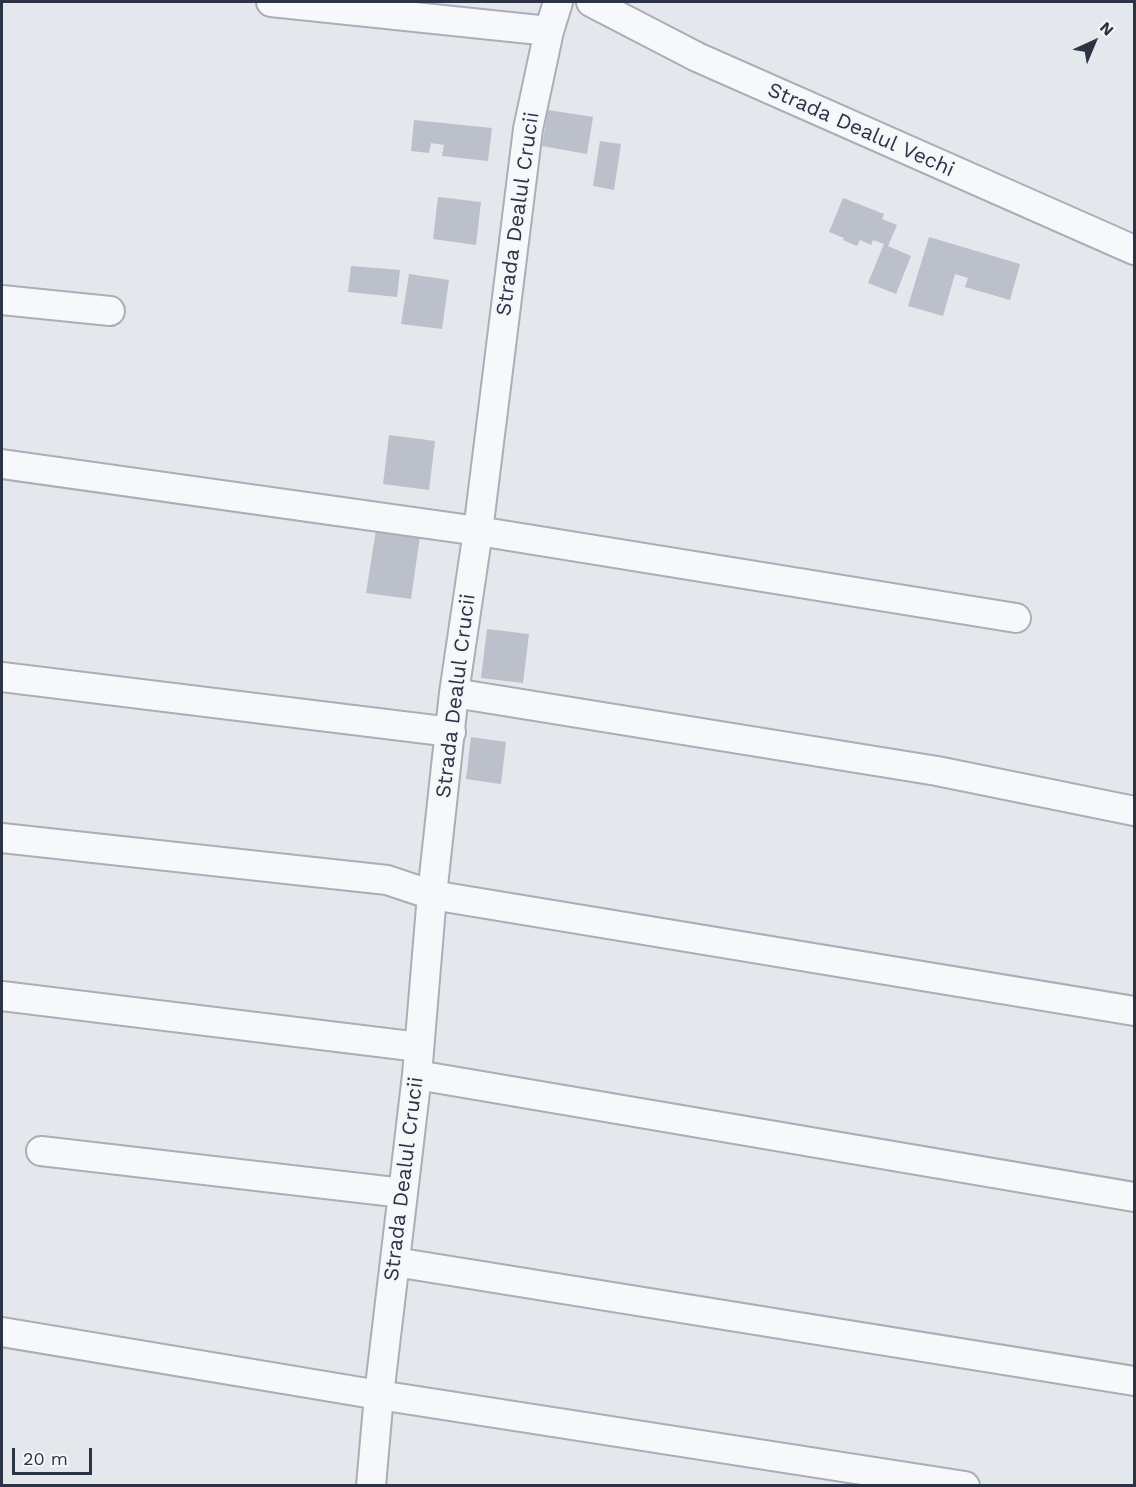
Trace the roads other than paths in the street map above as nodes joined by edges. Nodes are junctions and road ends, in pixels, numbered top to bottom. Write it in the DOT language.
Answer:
graph roads {
  1 [pos="271,2"];
  2 [pos="558,2"];
  3 [pos="591,2"];
  4 [pos="549,31"];
  5 [pos="1134,250"];
  6 [pos="2,300"];
  7 [pos="110,311"];
  8 [pos="2,464"];
  9 [pos="478,531"];
  10 [pos="1016,618"];
  11 [pos="2,677"];
  12 [pos="454,693"];
  13 [pos="451,732"];
  14 [pos="1134,811"];
  15 [pos="2,838"];
  16 [pos="432,894"];
  17 [pos="2,996"];
  18 [pos="1134,1011"];
  19 [pos="419,1047"];
  20 [pos="417,1076"];
  21 [pos="41,1151"];
  22 [pos="404,1193"];
  23 [pos="1134,1197"];
  24 [pos="395,1262"];
  25 [pos="2,1332"];
  26 [pos="1134,1381"];
  27 [pos="379,1395"];
  28 [pos="371,1485"];
  29 [pos="965,1485"];
  1 -- 4 [label="street"];
  2 -- 4 [label="street, Strada Dealul Crucii"];
  3 -- 5 [label="street, Strada Dealul Vechi"];
  4 -- 9 [label="street, Strada Dealul Crucii"];
  6 -- 7 [label="street"];
  8 -- 9 [label="street"];
  9 -- 10 [label="street"];
  9 -- 12 [label="street, Strada Dealul Crucii"];
  11 -- 13 [label="street"];
  12 -- 13 [label="street, Strada Dealul Crucii"];
  12 -- 14 [label="street"];
  13 -- 16 [label="street, Strada Dealul Crucii"];
  15 -- 16 [label="street"];
  16 -- 18 [label="street"];
  16 -- 19 [label="street, Strada Dealul Crucii"];
  17 -- 19 [label="street"];
  19 -- 20 [label="street, Strada Dealul Crucii"];
  20 -- 22 [label="street, Strada Dealul Crucii"];
  20 -- 23 [label="street"];
  21 -- 22 [label="street"];
  22 -- 24 [label="street, Strada Dealul Crucii"];
  24 -- 26 [label="street"];
  24 -- 27 [label="street, Strada Dealul Crucii"];
  25 -- 27 [label="street"];
  27 -- 28 [label="street, Strada Dealul Crucii"];
  27 -- 29 [label="street"];
}
